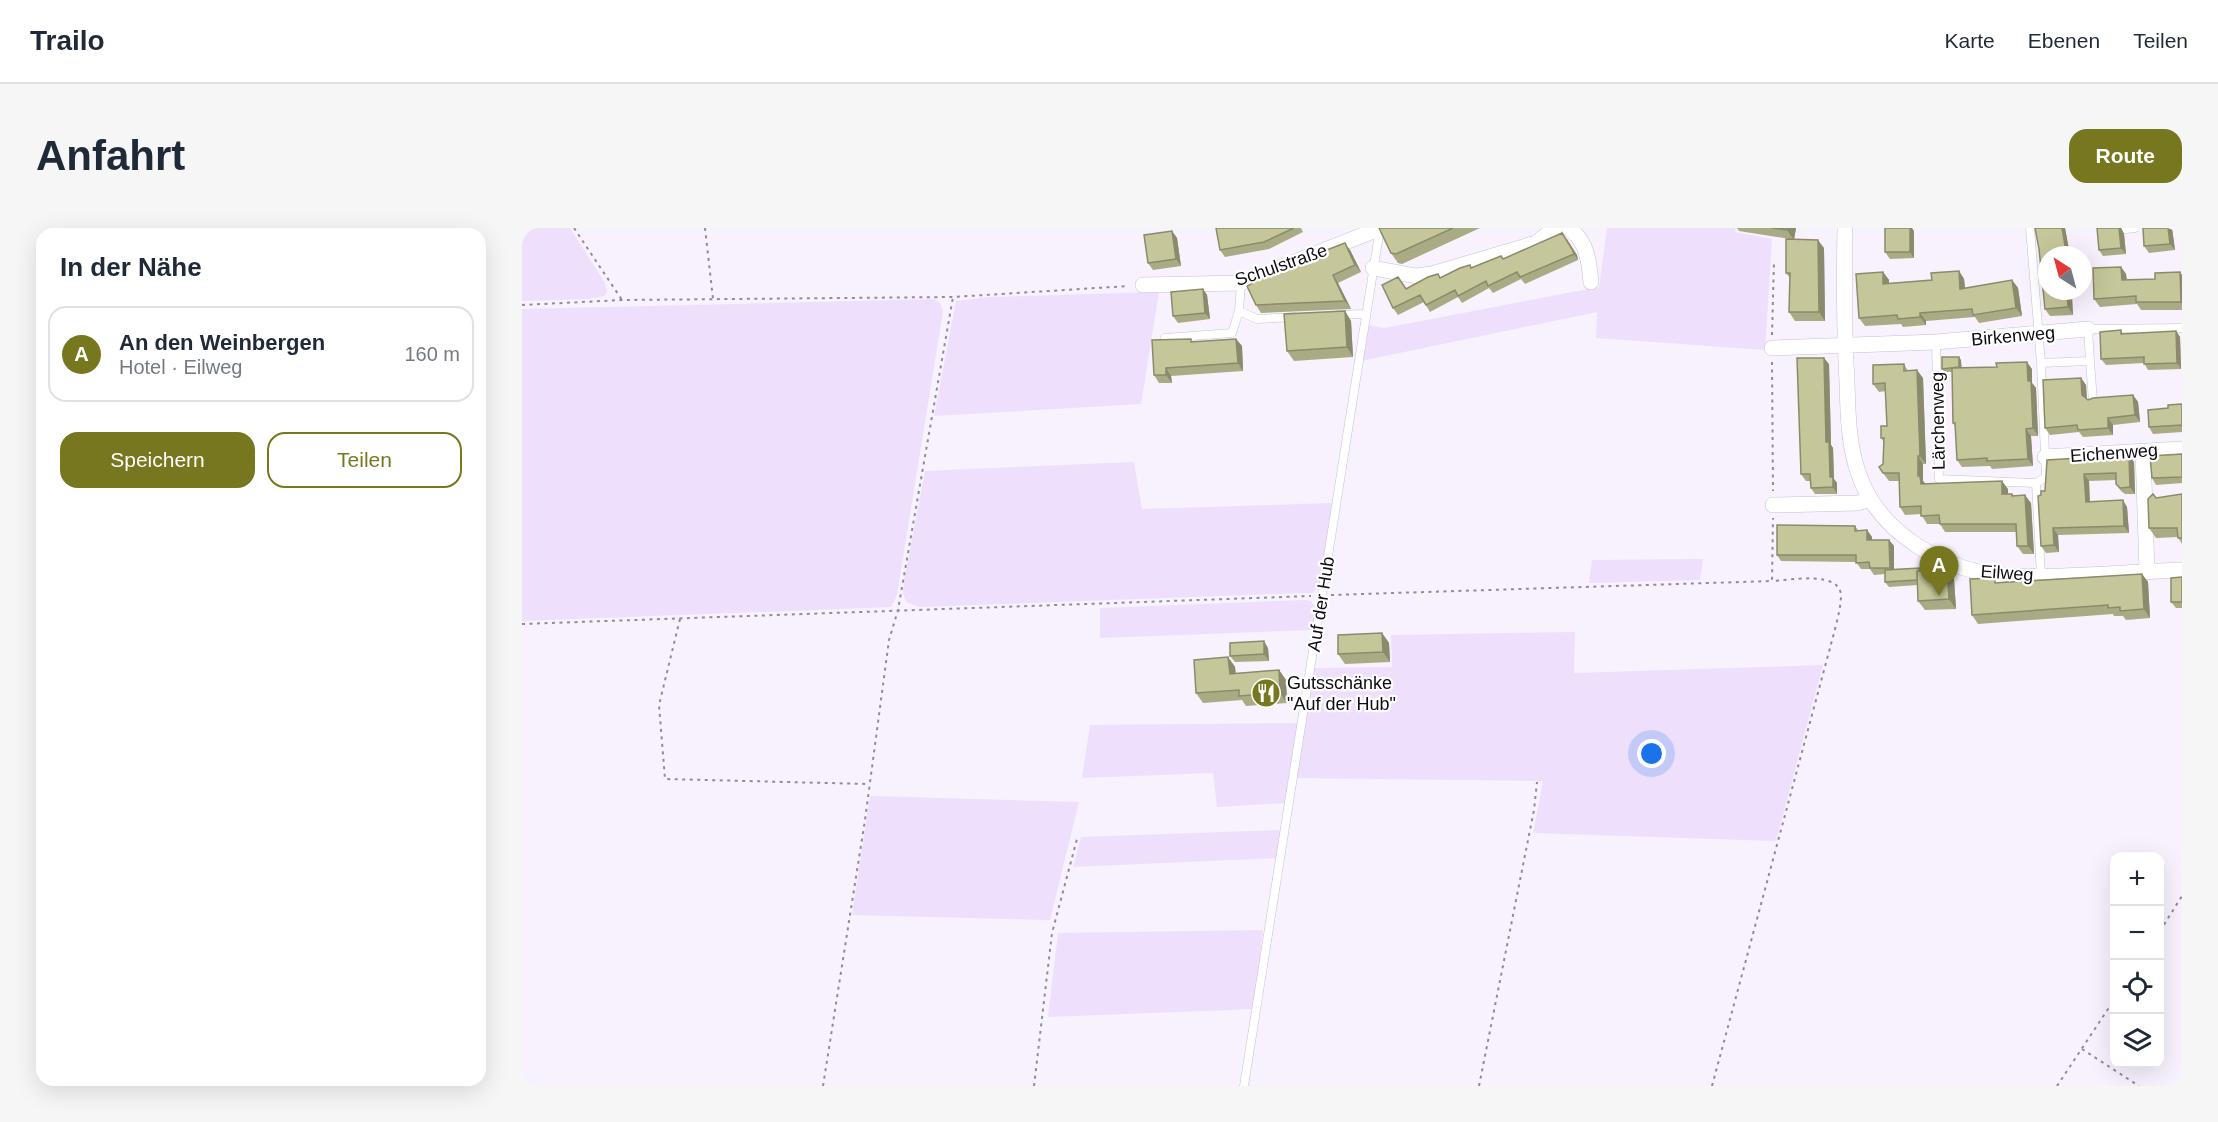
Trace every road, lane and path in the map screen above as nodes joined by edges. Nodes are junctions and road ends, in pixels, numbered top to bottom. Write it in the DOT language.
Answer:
graph roads {
  1 [pos="574,228"];
  2 [pos="705,228"];
  3 [pos="1380,228"];
  4 [pos="1555,228"];
  5 [pos="1569,228"];
  6 [pos="1845,228"];
  7 [pos="2030,228"];
  8 [pos="1774,261"];
  9 [pos="1373,268"];
  10 [pos="1591,282"];
  11 [pos="1240,283"];
  12 [pos="1143,285"];
  13 [pos="953,297"];
  14 [pos="713,299"];
  15 [pos="622,300"];
  16 [pos="522,304"];
  17 [pos="1239,311"];
  18 [pos="1365,314"];
  19 [pos="1333,316"];
  20 [pos="1300,317"];
  21 [pos="2182,328"];
  22 [pos="2088,329"];
  23 [pos="2039,334"];
  24 [pos="1165,338"];
  25 [pos="1936,342"];
  26 [pos="1845,346"];
  27 [pos="1772,348"];
  28 [pos="2090,361"];
  29 [pos="2041,363"];
  30 [pos="2093,401"];
  31 [pos="2182,449"];
  32 [pos="2143,451"];
  33 [pos="2045,457"];
  34 [pos="2036,483"];
  35 [pos="1870,499"];
  36 [pos="1773,505"];
  37 [pos="2182,570"];
  38 [pos="2147,571"];
  39 [pos="2041,575"];
  40 [pos="1772,581"];
  41 [pos="1322,596"];
  42 [pos="898,610"];
  43 [pos="680,619"];
  44 [pos="522,624"];
  45 [pos="1537,782"];
  46 [pos="870,784"];
  47 [pos="1077,839"];
  48 [pos="2182,896"];
  49 [pos="2164,925"];
  50 [pos="2110,1007"];
  51 [pos="2082,1049"];
  52 [pos="2182,1077"];
  53 [pos="823,1086"];
  54 [pos="1034,1086"];
  55 [pos="1244,1086"];
  56 [pos="1479,1086"];
  57 [pos="1712,1086"];
  58 [pos="2057,1086"];
  59 [pos="2139,1086"];
  60 [pos="2174,1086"];
  1 -- 15 [label="path"];
  2 -- 14 [label="path"];
  3 -- 9 [label="lane, Auf der Hub"];
  3 -- 11 [label="street, Schulstraße"];
  4 -- 9 [label="street"];
  5 -- 10 [label="street"];
  6 -- 26 [label="street, Eilweg"];
  7 -- 23 [label="lane"];
  8 -- 27 [label="path"];
  9 -- 18 [label="lane, Auf der Hub"];
  11 -- 12 [label="street, Schulstraße"];
  11 -- 17 [label="lane"];
  12 -- 13 [label="path"];
  13 -- 14 [label="path"];
  13 -- 42 [label="path"];
  14 -- 15 [label="path"];
  15 -- 16 [label="path"];
  17 -- 20 [label="lane"];
  17 -- 24 [label="lane"];
  18 -- 19 [label="lane"];
  18 -- 41 [label="lane, Auf der Hub"];
  21 -- 22 [label="lane, Birkenweg"];
  22 -- 23 [label="street, Birkenweg"];
  22 -- 28 [label="lane"];
  23 -- 25 [label="street, Birkenweg"];
  23 -- 29 [label="lane"];
  25 -- 26 [label="street, Birkenweg"];
  25 -- 34 [label="lane, Lärchenweg"];
  26 -- 27 [label="street, Birkenweg"];
  26 -- 35 [label="street, Eilweg"];
  27 -- 36 [label="path"];
  28 -- 29 [label="lane"];
  28 -- 30 [label="lane"];
  29 -- 33 [label="lane"];
  31 -- 32 [label="street, Eichenweg"];
  32 -- 33 [label="street, Eichenweg"];
  32 -- 38 [label="street"];
  33 -- 34 [label="lane"];
  34 -- 39 [label="lane"];
  35 -- 36 [label="street"];
  35 -- 39 [label="street, Eilweg"];
  36 -- 40 [label="path"];
  37 -- 38 [label="street, Eilweg"];
  38 -- 39 [label="street, Eilweg"];
  40 -- 41 [label="path"];
  40 -- 57 [label="path"];
  41 -- 42 [label="path"];
  41 -- 55 [label="lane, Auf der Hub"];
  42 -- 43 [label="path"];
  42 -- 46 [label="path"];
  43 -- 44 [label="path"];
  43 -- 46 [label="path"];
  45 -- 56 [label="path"];
  46 -- 53 [label="path"];
  47 -- 54 [label="path"];
  48 -- 49 [label="path"];
  50 -- 51 [label="path"];
  51 -- 58 [label="path"];
  51 -- 59 [label="path"];
  52 -- 60 [label="path"];
}
